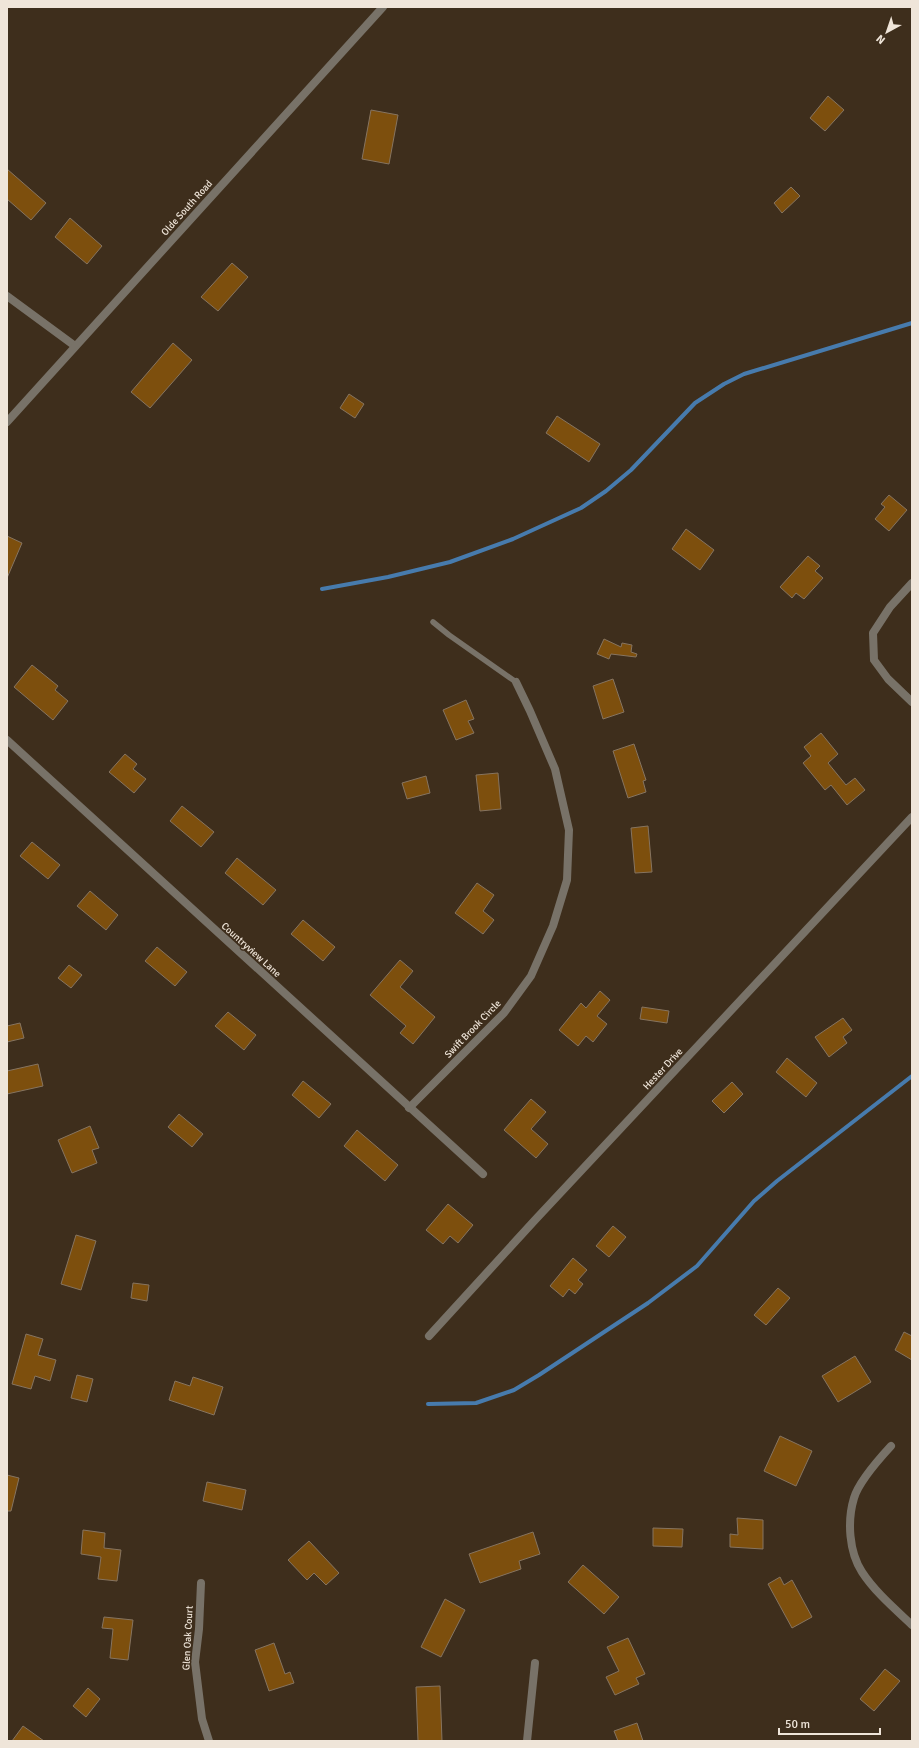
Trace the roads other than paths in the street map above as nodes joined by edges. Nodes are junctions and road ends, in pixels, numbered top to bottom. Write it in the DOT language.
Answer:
graph roads {
  1 [pos="383,7"];
  2 [pos="7,296"];
  3 [pos="75,346"];
  4 [pos="7,422"];
  5 [pos="912,583"];
  6 [pos="433,622"];
  7 [pos="516,682"];
  8 [pos="912,702"];
  9 [pos="7,740"];
  10 [pos="912,817"];
  11 [pos="410,1108"];
  12 [pos="483,1174"];
  13 [pos="429,1336"];
  14 [pos="890,1446"];
  15 [pos="201,1583"];
  16 [pos="912,1625"];
  17 [pos="535,1663"];
  18 [pos="208,1741"];
  19 [pos="526,1741"];
  1 -- 3 [label="street, Olde South Road"];
  2 -- 3 [label="street"];
  3 -- 4 [label="street, Olde South Road"];
  5 -- 8 [label="street"];
  6 -- 7 [label="lane"];
  7 -- 11 [label="street, Swift Brook Circle"];
  9 -- 11 [label="street, Countryview Lane"];
  10 -- 13 [label="street, Hester Drive"];
  11 -- 12 [label="street, Countryview Lane"];
  14 -- 16 [label="street"];
  15 -- 18 [label="street, Glen Oak Court"];
  17 -- 19 [label="street"];
}
